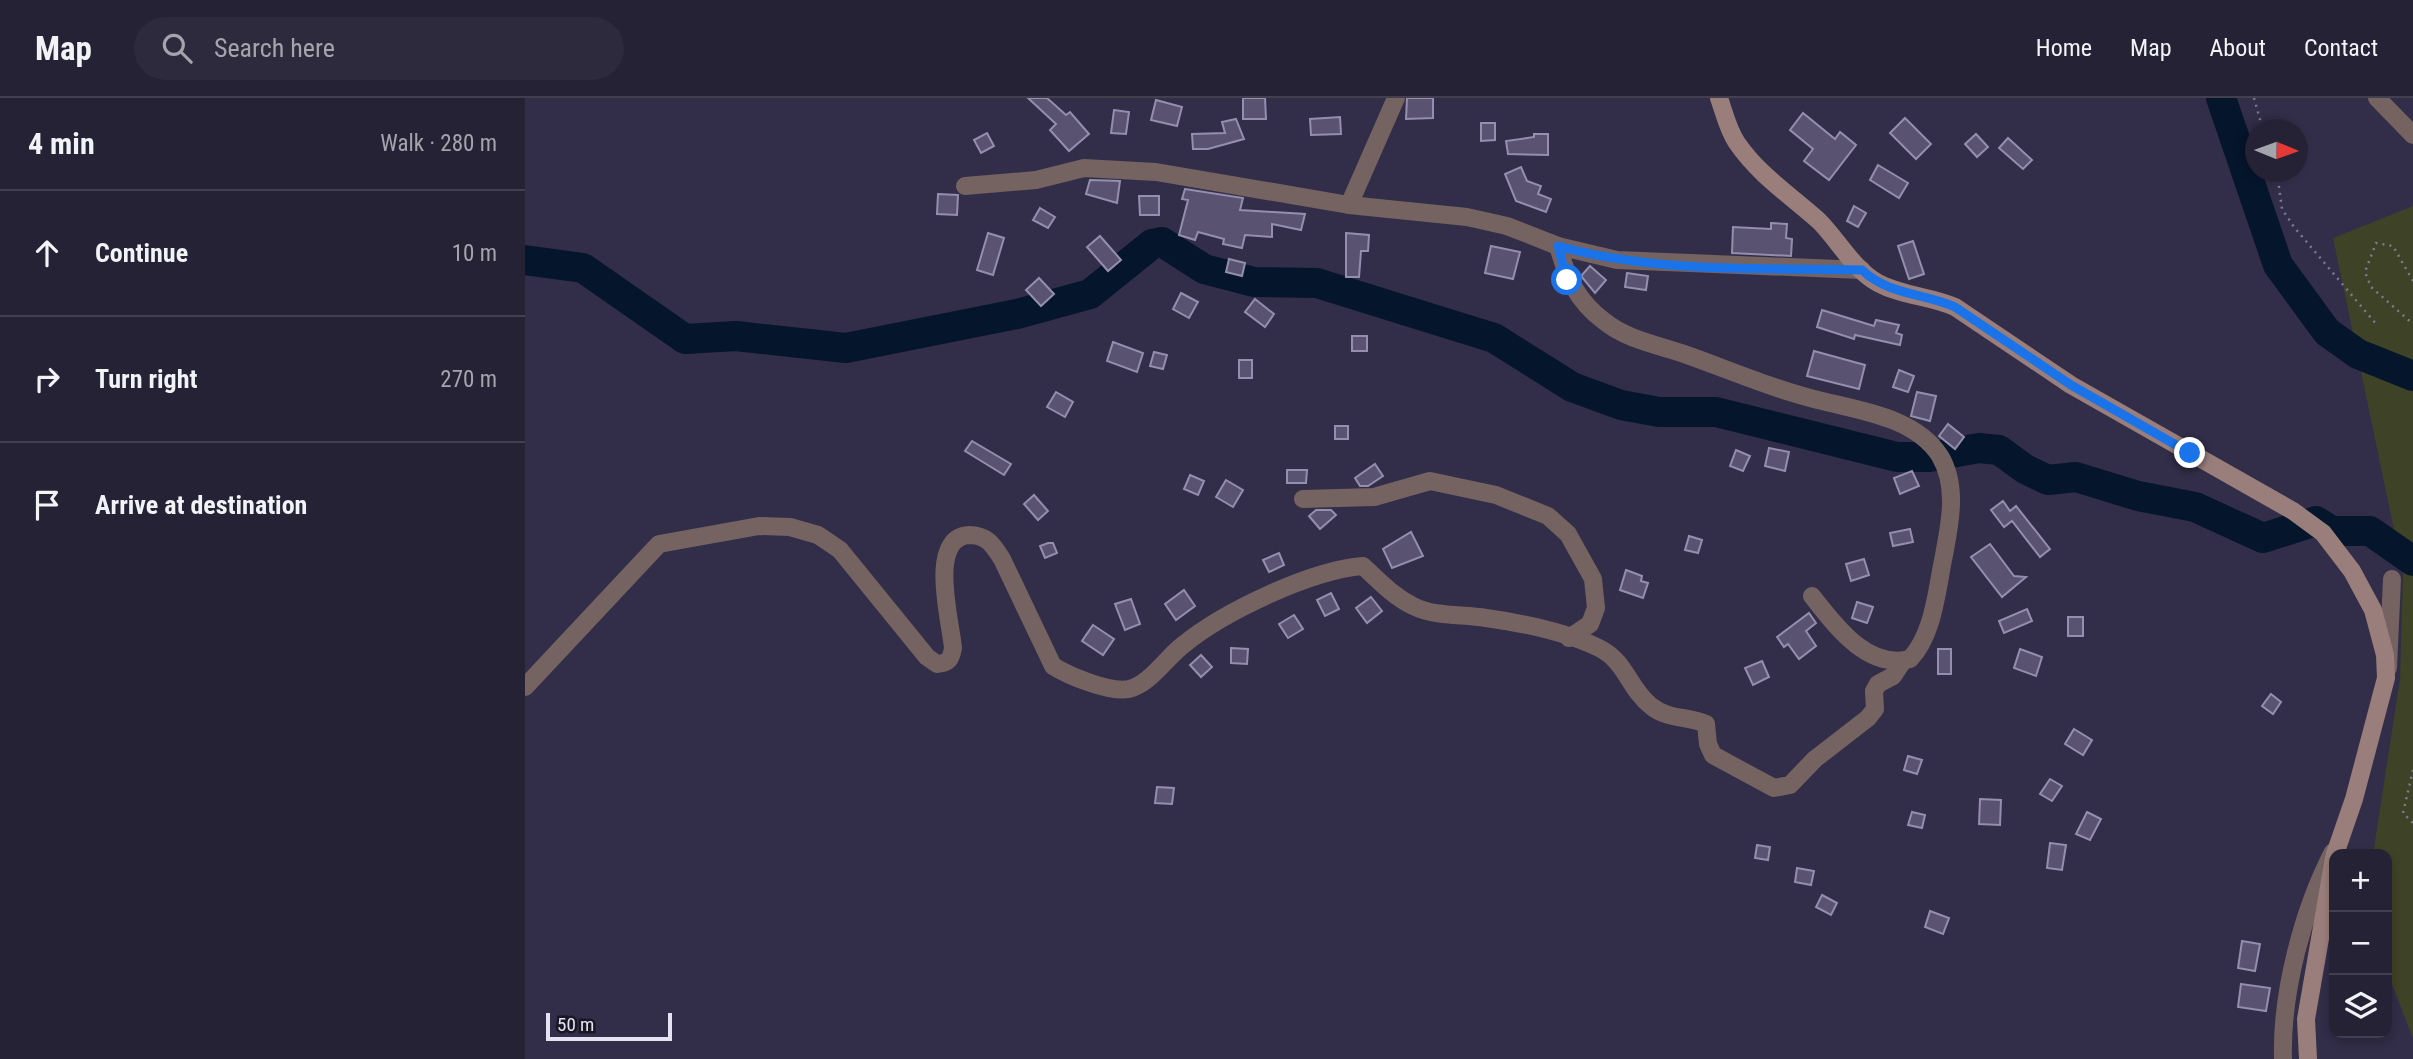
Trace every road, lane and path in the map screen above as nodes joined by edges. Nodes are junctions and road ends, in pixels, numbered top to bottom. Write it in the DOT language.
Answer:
graph roads {
  1 [pos="1396,98"];
  2 [pos="1719,98"];
  3 [pos="2254,98"];
  4 [pos="2378,98"];
  5 [pos="2260,119"];
  6 [pos="2413,135"];
  7 [pos="2278,182"];
  8 [pos="965,186"];
  9 [pos="1349,205"];
  10 [pos="1558,246"];
  11 [pos="1862,270"];
  12 [pos="2413,281"];
  13 [pos="2413,324"];
  14 [pos="2377,325"];
  15 [pos="1303,499"];
  16 [pos="2392,579"];
  17 [pos="1812,596"];
  18 [pos="1569,638"];
  19 [pos="1903,661"];
  20 [pos="2386,678"];
  21 [pos="525,687"];
  22 [pos="2413,770"];
  23 [pos="2413,823"];
  24 [pos="2336,849"];
  25 [pos="2329,862"];
  26 [pos="2329,887"];
  27 [pos="2283,1059"];
  28 [pos="2308,1059"];
  1 -- 9 [label="street"];
  2 -- 11 [label="street"];
  3 -- 5 [label="path"];
  4 -- 6 [label="street"];
  7 -- 14 [label="path"];
  8 -- 9 [label="street"];
  9 -- 10 [label="street"];
  10 -- 11 [label="street"];
  10 -- 19 [label="street"];
  11 -- 20 [label="street"];
  12 -- 13 [label="path"];
  15 -- 18 [label="street"];
  16 -- 20 [label="street"];
  17 -- 19 [label="street"];
  18 -- 19 [label="street"];
  18 -- 21 [label="street"];
  20 -- 24 [label="street"];
  22 -- 23 [label="path"];
  25 -- 27 [label="street"];
  26 -- 28 [label="street"];
}
